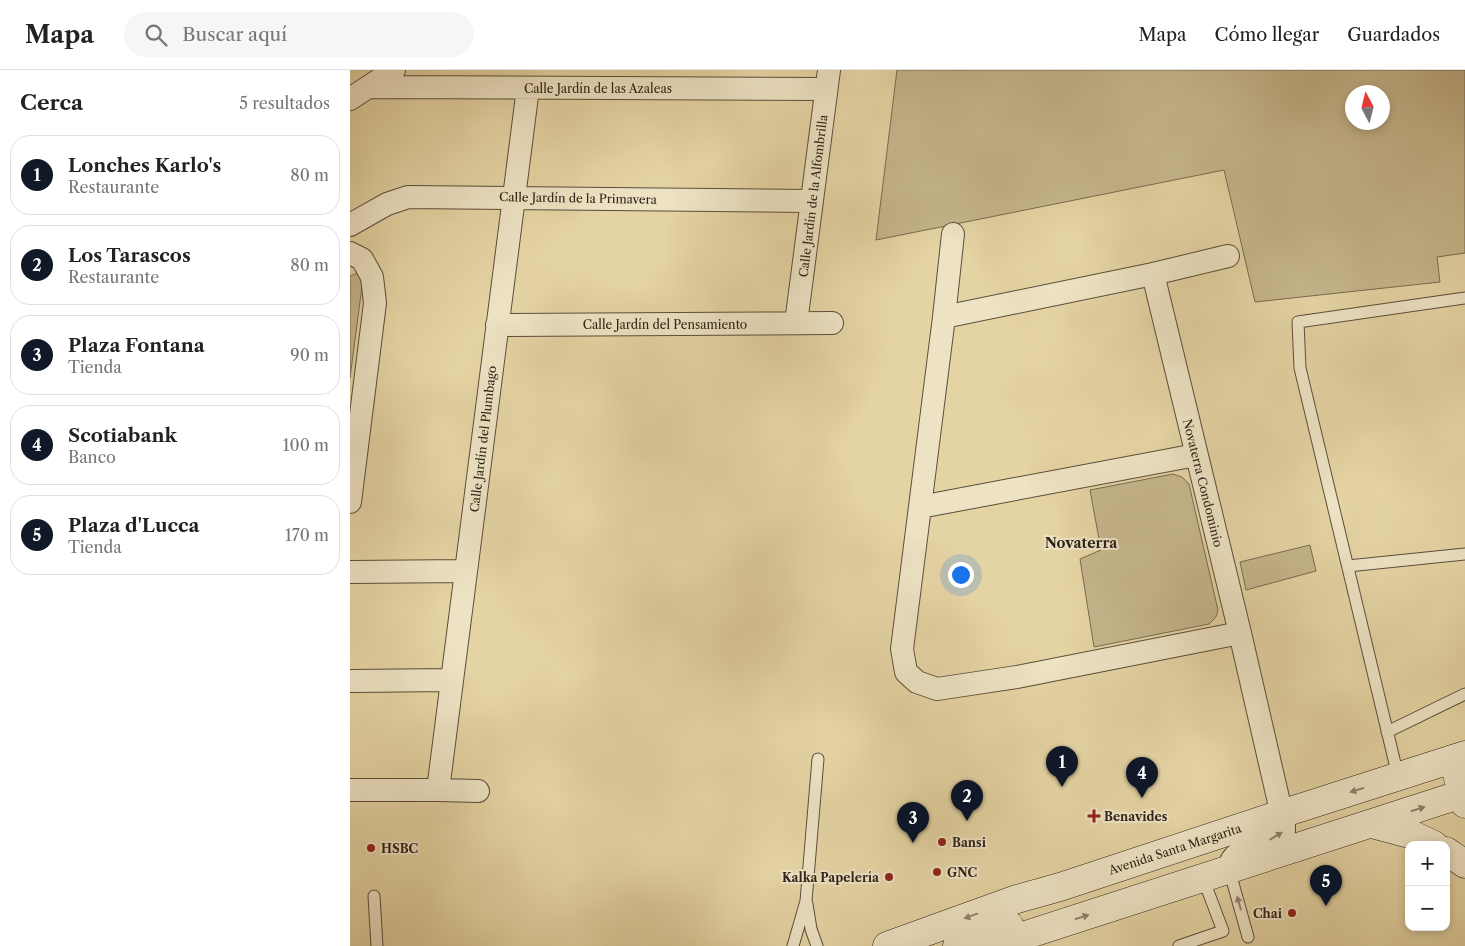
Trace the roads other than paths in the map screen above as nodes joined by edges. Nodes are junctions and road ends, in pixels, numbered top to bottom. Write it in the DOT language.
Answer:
graph roads {
  1 [pos="394,70"];
  2 [pos="827,80"];
  3 [pos="369,87"];
  4 [pos="528,88"];
  5 [pos="350,99"];
  6 [pos="514,198"];
  7 [pos="812,201"];
  8 [pos="350,225"];
  9 [pos="953,234"];
  10 [pos="1228,256"];
  11 [pos="354,258"];
  12 [pos="1152,274"];
  13 [pos="1465,298"];
  14 [pos="944,317"];
  15 [pos="796,323"];
  16 [pos="832,323"];
  17 [pos="498,325"];
  18 [pos="1196,455"];
  19 [pos="350,502"];
  20 [pos="920,507"];
  21 [pos="1465,554"];
  22 [pos="1348,566"];
  23 [pos="466,571"];
  24 [pos="350,572"];
  25 [pos="1240,633"];
  26 [pos="452,680"];
  27 [pos="350,681"];
  28 [pos="1465,694"];
  29 [pos="1387,732"];
  30 [pos="1459,757"];
  31 [pos="818,759"];
  32 [pos="1398,776"];
  33 [pos="350,790"];
  34 [pos="438,790"];
  35 [pos="478,791"];
  36 [pos="1464,797"];
  37 [pos="1281,814"];
  38 [pos="1372,824"];
  39 [pos="1425,841"];
  40 [pos="1450,854"];
  41 [pos="1465,864"];
  42 [pos="1118,868"];
  43 [pos="1229,869"];
  44 [pos="1203,878"];
  45 [pos="374,896"];
  46 [pos="1016,899"];
  47 [pos="806,901"];
  48 [pos="1036,932"];
  49 [pos="1248,937"];
  50 [pos="377,946"];
  51 [pos="793,946"];
  52 [pos="817,946"];
  53 [pos="887,946"];
  54 [pos="957,946"];
  55 [pos="992,946"];
  56 [pos="1180,946"];
  1 -- 3 [label="street"];
  2 -- 4 [label="street, Calle Jardín de las Azaleas"];
  2 -- 7 [label="street, Calle Jardín de la Alfombrilla"];
  3 -- 4 [label="street, Calle Jardín de las Azaleas"];
  3 -- 5 [label="street"];
  4 -- 6 [label="street, Calle Jardín del Plumbago"];
  6 -- 7 [label="street, Calle Jardín de la Primavera"];
  6 -- 8 [label="street, Calle Jardín de la Primavera"];
  6 -- 17 [label="street, Calle Jardín del Plumbago"];
  7 -- 15 [label="street, Calle Jardín de la Alfombrilla"];
  9 -- 14 [label="street"];
  10 -- 12 [label="street"];
  11 -- 19 [label="street"];
  12 -- 14 [label="street"];
  12 -- 18 [label="street, Novaterra Condominio"];
  13 -- 22 [label="lane"];
  14 -- 20 [label="street"];
  15 -- 16 [label="street, Calle Jardín del Pensamiento"];
  15 -- 17 [label="street, Calle Jardín del Pensamiento"];
  17 -- 23 [label="street, Calle Jardín del Plumbago"];
  18 -- 20 [label="street"];
  18 -- 25 [label="street, Novaterra Condominio"];
  20 -- 25 [label="street"];
  21 -- 22 [label="lane"];
  22 -- 29 [label="lane"];
  23 -- 24 [label="street"];
  23 -- 26 [label="street, Calle Jardín del Plumbago"];
  25 -- 37 [label="street, Novaterra Condominio"];
  26 -- 27 [label="street"];
  26 -- 34 [label="street, Calle Jardín del Plumbago"];
  28 -- 29 [label="lane"];
  29 -- 32 [label="lane"];
  30 -- 32 [label="main road, Avenida Santa Margarita"];
  30 -- 36 [label="main road"];
  31 -- 47 [label="lane"];
  32 -- 37 [label="main road, Avenida Santa Margarita, one-way"];
  33 -- 34 [label="street"];
  34 -- 35 [label="street"];
  38 -- 36 [label="main road, one-way"];
  37 -- 42 [label="main road, Avenida Santa Margarita"];
  43 -- 37 [label="street, Novaterra Condominio, one-way"];
  38 -- 39 [label="main road"];
  38 -- 43 [label="main road"];
  40 -- 41 [label="main road"];
  42 -- 46 [label="main road, Avenida Santa Margarita"];
  42 -- 48 [label="main road"];
  43 -- 44 [label="main road"];
  49 -- 43 [label="lane, one-way"];
  48 -- 44 [label="main road, one-way"];
  44 -- 56 [label="lane"];
  45 -- 50 [label="lane"];
  46 -- 53 [label="main road, Avenida Santa Margarita, one-way"];
  46 -- 54 [label="main road"];
  47 -- 51 [label="lane"];
  47 -- 52 [label="lane"];
  48 -- 55 [label="main road"];
}
